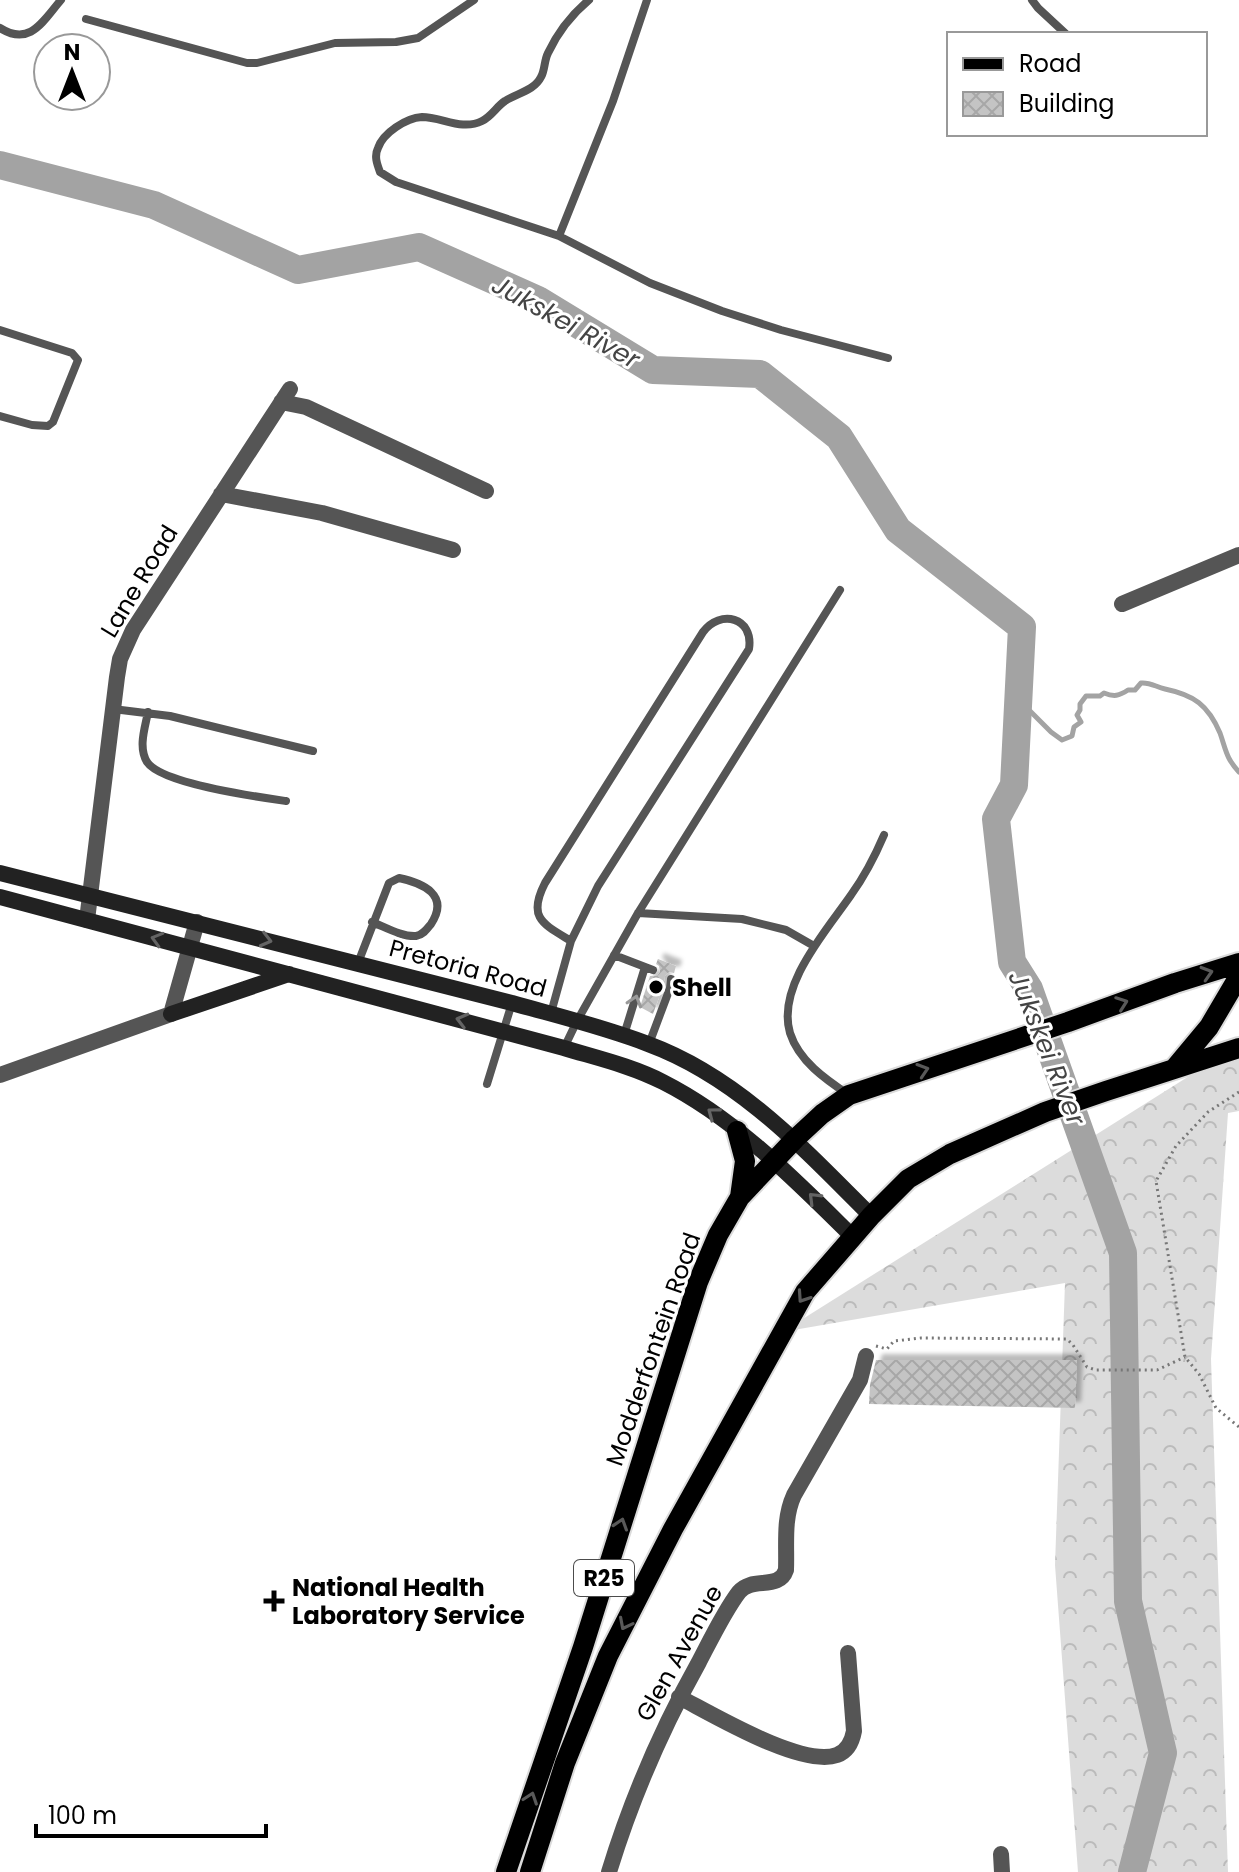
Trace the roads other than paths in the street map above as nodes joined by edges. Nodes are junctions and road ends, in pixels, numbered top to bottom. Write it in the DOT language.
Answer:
graph roads {
  1 [pos="61,0"];
  2 [pos="474,0"];
  3 [pos="589,0"];
  4 [pos="647,0"];
  5 [pos="1032,0"];
  6 [pos="86,19"];
  7 [pos="0,28"];
  8 [pos="1064,32"];
  9 [pos="559,236"];
  10 [pos="0,330"];
  11 [pos="888,358"];
  12 [pos="0,416"];
  13 [pos="486,491"];
  14 [pos="221,494"];
  15 [pos="453,550"];
  16 [pos="1239,555"];
  17 [pos="840,590"];
  18 [pos="1122,604"];
  19 [pos="113,709"];
  20 [pos="148,712"];
  21 [pos="313,751"];
  22 [pos="286,801"];
  23 [pos="884,835"];
  24 [pos="0,873"];
  25 [pos="91,895"];
  26 [pos="0,897"];
  27 [pos="638,913"];
  28 [pos="87,920"];
  29 [pos="197,922"];
  30 [pos="372,922"];
  31 [pos="571,941"];
  32 [pos="814,946"];
  33 [pos="191,949"];
  34 [pos="614,955"];
  35 [pos="358,963"];
  36 [pos="290,974"];
  37 [pos="1238,976"];
  38 [pos="671,979"];
  39 [pos="351,990"];
  40 [pos="512,1003"];
  41 [pos="171,1014"];
  42 [pos="550,1014"];
  43 [pos="577,1021"];
  44 [pos="503,1031"];
  45 [pos="624,1036"];
  46 [pos="649,1044"];
  47 [pos="564,1048"];
  48 [pos="1239,1048"];
  49 [pos="1174,1069"];
  50 [pos="0,1075"];
  51 [pos="487,1084"];
  52 [pos="849,1095"];
  53 [pos="737,1131"];
  54 [pos="795,1139"];
  55 [pos="775,1160"];
  56 [pos="740,1197"];
  57 [pos="871,1216"];
  58 [pos="853,1237"];
  59 [pos="866,1356"];
  60 [pos="848,1653"];
  61 [pos="679,1697"];
  62 [pos="1001,1854"];
  63 [pos="506,1872"];
  64 [pos="530,1872"];
  65 [pos="609,1872"];
  66 [pos="1002,1872"];
  1 -- 7 [label="lane"];
  2 -- 6 [label="lane"];
  3 -- 9 [label="lane"];
  4 -- 9 [label="lane"];
  5 -- 8 [label="lane"];
  9 -- 11 [label="lane"];
  10 -- 12 [label="lane"];
  13 -- 14 [label="street, Lane Road"];
  14 -- 15 [label="street"];
  14 -- 19 [label="street, Lane Road"];
  16 -- 18 [label="street"];
  17 -- 27 [label="lane"];
  19 -- 20 [label="lane"];
  19 -- 25 [label="street, Lane Road"];
  20 -- 21 [label="lane"];
  20 -- 22 [label="lane"];
  23 -- 32 [label="lane"];
  24 -- 25 [label="main road, Pretoria Road"];
  25 -- 28 [label="street, Lane Road"];
  25 -- 29 [label="main road, Pretoria Road"];
  26 -- 28 [label="main road"];
  27 -- 32 [label="lane"];
  27 -- 34 [label="lane"];
  33 -- 28 [label="main road, one-way"];
  29 -- 33 [label="street"];
  29 -- 35 [label="main road, Pretoria Road, one-way"];
  30 -- 30 [label="lane"];
  30 -- 35 [label="lane"];
  31 -- 31 [label="lane"];
  31 -- 42 [label="lane"];
  32 -- 52 [label="lane"];
  33 -- 36 [label="main road"];
  33 -- 41 [label="street"];
  34 -- 43 [label="lane"];
  45 -- 34 [label="lane, one-way"];
  35 -- 39 [label="main road"];
  35 -- 40 [label="main road, Pretoria Road"];
  36 -- 39 [label="main road"];
  36 -- 41 [label="main road"];
  37 -- 49 [label="main road, Modderfontein Road / R25"];
  52 -- 37 [label="main road, Modderfontein Road / R25, one-way"];
  38 -- 46 [label="lane"];
  44 -- 39 [label="main road, one-way"];
  40 -- 42 [label="main road, Pretoria Road"];
  40 -- 44 [label="lane"];
  41 -- 50 [label="street"];
  42 -- 43 [label="main road, Pretoria Road"];
  43 -- 45 [label="main road, Pretoria Road"];
  43 -- 47 [label="lane"];
  44 -- 47 [label="main road"];
  44 -- 51 [label="lane"];
  45 -- 46 [label="main road, Pretoria Road"];
  46 -- 54 [label="main road, Pretoria Road"];
  53 -- 47 [label="main road, one-way"];
  48 -- 49 [label="main road, R25"];
  49 -- 57 [label="main road, R25"];
  52 -- 54 [label="main road, Modderfontein Road / R25"];
  53 -- 55 [label="main road"];
  53 -- 56 [label="main road"];
  54 -- 55 [label="main road, Modderfontein Road / R25"];
  54 -- 57 [label="main road, Pretoria Road"];
  55 -- 56 [label="main road, Modderfontein Road / R25"];
  58 -- 55 [label="main road, one-way"];
  63 -- 56 [label="main road, Modderfontein Road / R25, one-way"];
  57 -- 58 [label="main road, R25"];
  58 -- 64 [label="main road, R25, one-way"];
  59 -- 61 [label="street, Glen Avenue"];
  60 -- 61 [label="street"];
  61 -- 65 [label="street, Glen Avenue"];
  62 -- 66 [label="street"];
}
